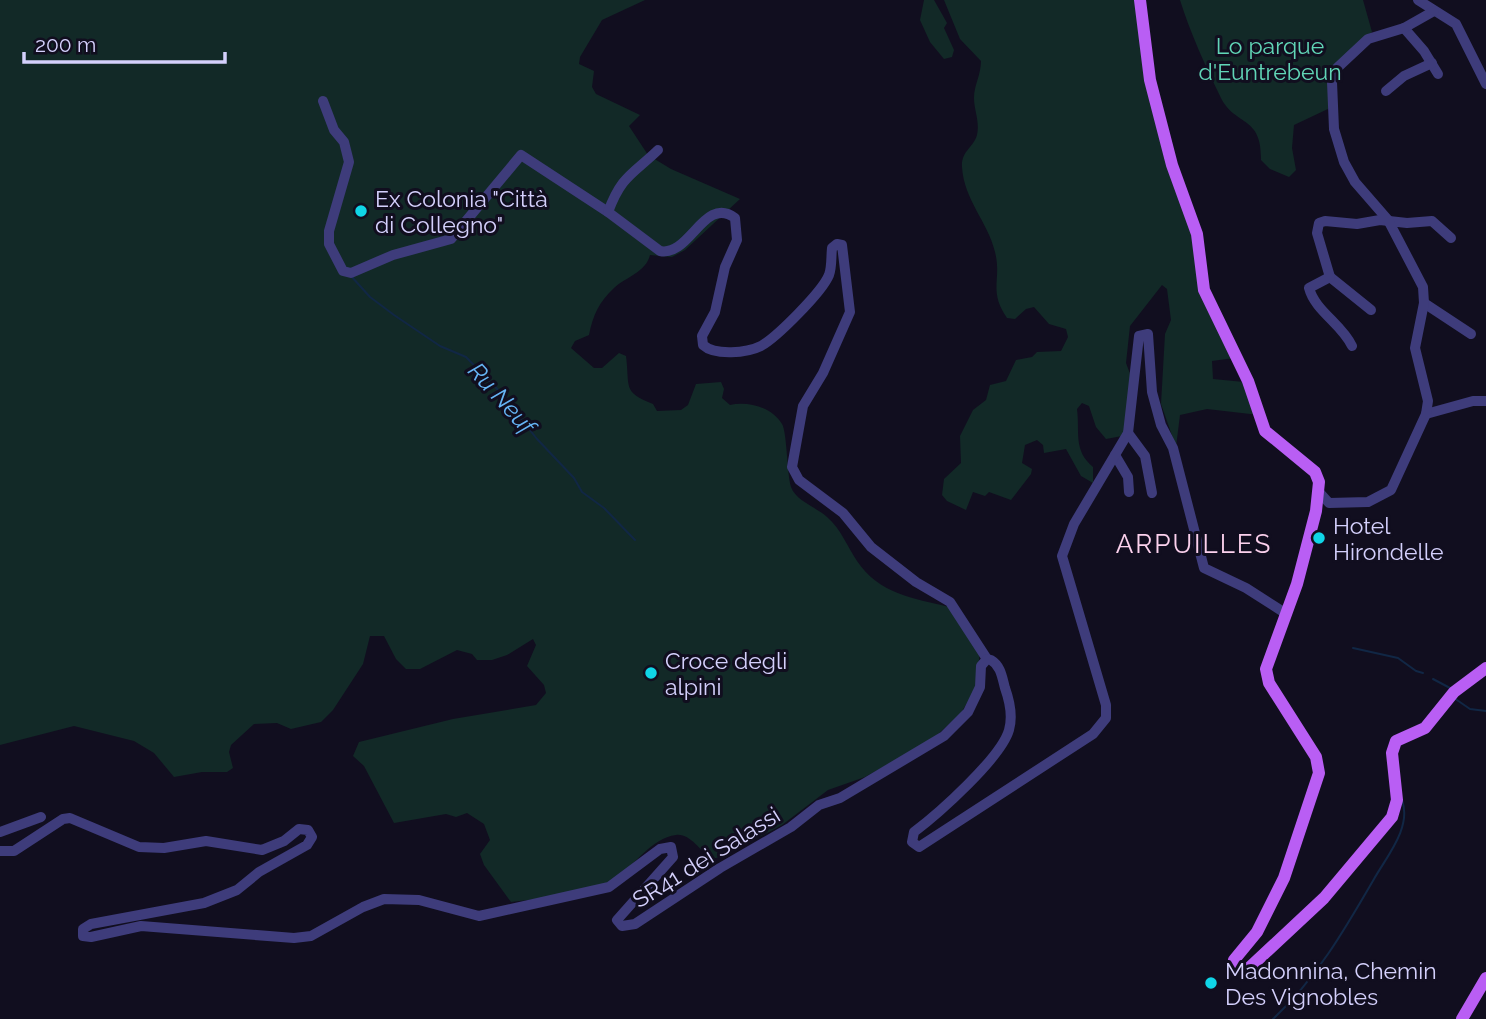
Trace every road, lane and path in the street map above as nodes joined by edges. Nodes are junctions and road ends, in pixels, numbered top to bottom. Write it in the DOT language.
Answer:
graph roads {
  1 [pos="1140,0"];
  2 [pos="1418,0"];
  3 [pos="1434,11"];
  4 [pos="1404,28"];
  5 [pos="1432,63"];
  6 [pos="1438,74"];
  7 [pos="1486,84"];
  8 [pos="1386,90"];
  9 [pos="323,101"];
  10 [pos="658,150"];
  11 [pos="608,212"];
  12 [pos="1388,220"];
  13 [pos="1451,237"];
  14 [pos="1330,277"];
  15 [pos="1424,303"];
  16 [pos="1371,310"];
  17 [pos="1471,334"];
  18 [pos="1352,346"];
  19 [pos="1486,401"];
  20 [pos="1426,414"];
  21 [pos="1129,433"];
  22 [pos="1115,455"];
  23 [pos="1129,492"];
  24 [pos="1152,493"];
  25 [pos="1320,493"];
  26 [pos="1285,613"];
  27 [pos="987,659"];
  28 [pos="1486,668"];
  29 [pos="41,817"];
  30 [pos="0,832"];
  31 [pos="0,850"];
  32 [pos="1486,978"];
  33 [pos="1462,1019"];
  1 -- 25 [label="main road"];
  2 -- 3 [label="street"];
  3 -- 4 [label="street"];
  3 -- 7 [label="street"];
  4 -- 5 [label="street"];
  4 -- 12 [label="street"];
  5 -- 6 [label="street"];
  5 -- 8 [label="street"];
  9 -- 11 [label="street"];
  10 -- 11 [label="street"];
  11 -- 27 [label="street"];
  12 -- 13 [label="street"];
  12 -- 14 [label="street"];
  12 -- 15 [label="street"];
  14 -- 16 [label="street"];
  14 -- 18 [label="street"];
  15 -- 17 [label="street"];
  15 -- 20 [label="street"];
  19 -- 20 [label="street"];
  20 -- 25 [label="street"];
  21 -- 22 [label="street"];
  21 -- 24 [label="street"];
  21 -- 26 [label="street"];
  22 -- 23 [label="street"];
  22 -- 27 [label="street"];
  25 -- 26 [label="main road"];
  26 -- 28 [label="main road"];
  27 -- 31 [label="street, SR41 dei Salassi"];
  29 -- 30 [label="street"];
  32 -- 33 [label="main road"];
}
